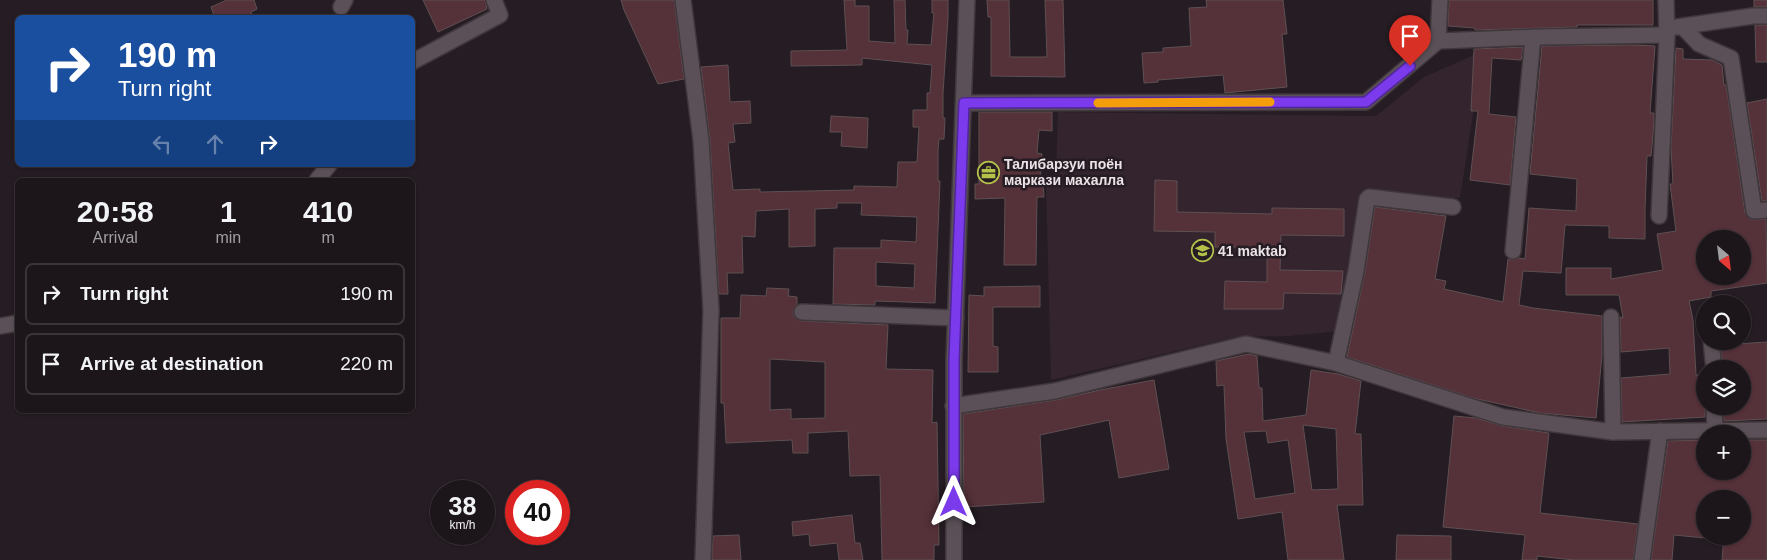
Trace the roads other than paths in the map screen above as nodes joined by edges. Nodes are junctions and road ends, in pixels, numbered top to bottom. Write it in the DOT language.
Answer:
graph roads {
  1 [pos="494,0"];
  2 [pos="683,0"];
  3 [pos="967,0"];
  4 [pos="1440,0"];
  5 [pos="1666,0"];
  6 [pos="1767,16"];
  7 [pos="1683,27"];
  8 [pos="1666,32"];
  9 [pos="1534,37"];
  10 [pos="1438,41"];
  11 [pos="415,60"];
  12 [pos="964,103"];
  13 [pos="327,167"];
  14 [pos="319,178"];
  15 [pos="1453,207"];
  16 [pos="1767,210"];
  17 [pos="1659,216"];
  18 [pos="1513,251"];
  19 [pos="802,312"];
  20 [pos="1611,317"];
  21 [pos="956,318"];
  22 [pos="15,324"];
  23 [pos="0,326"];
  24 [pos="1336,363"];
  25 [pos="953,406"];
  26 [pos="1751,430"];
  27 [pos="1767,430"];
  28 [pos="1660,431"];
  29 [pos="1696,431"];
  30 [pos="1613,432"];
  31 [pos="703,560"];
  32 [pos="954,560"];
  33 [pos="1642,560"];
  1 -- 11 [label="street"];
  2 -- 31 [label="street"];
  3 -- 12 [label="street"];
  4 -- 10 [label="street"];
  5 -- 8 [label="street"];
  6 -- 7 [label="street"];
  7 -- 8 [label="street"];
  7 -- 16 [label="street"];
  8 -- 9 [label="street"];
  8 -- 17 [label="street"];
  9 -- 10 [label="street"];
  9 -- 18 [label="street"];
  10 -- 12 [label="street"];
  12 -- 21 [label="street"];
  13 -- 14 [label="street"];
  15 -- 24 [label="street"];
  19 -- 21 [label="street"];
  20 -- 30 [label="street"];
  21 -- 25 [label="street"];
  22 -- 23 [label="street"];
  24 -- 25 [label="street"];
  24 -- 30 [label="street"];
  25 -- 32 [label="street"];
  26 -- 27 [label="street"];
  28 -- 29 [label="street"];
  28 -- 30 [label="street"];
  28 -- 33 [label="street"];
}
